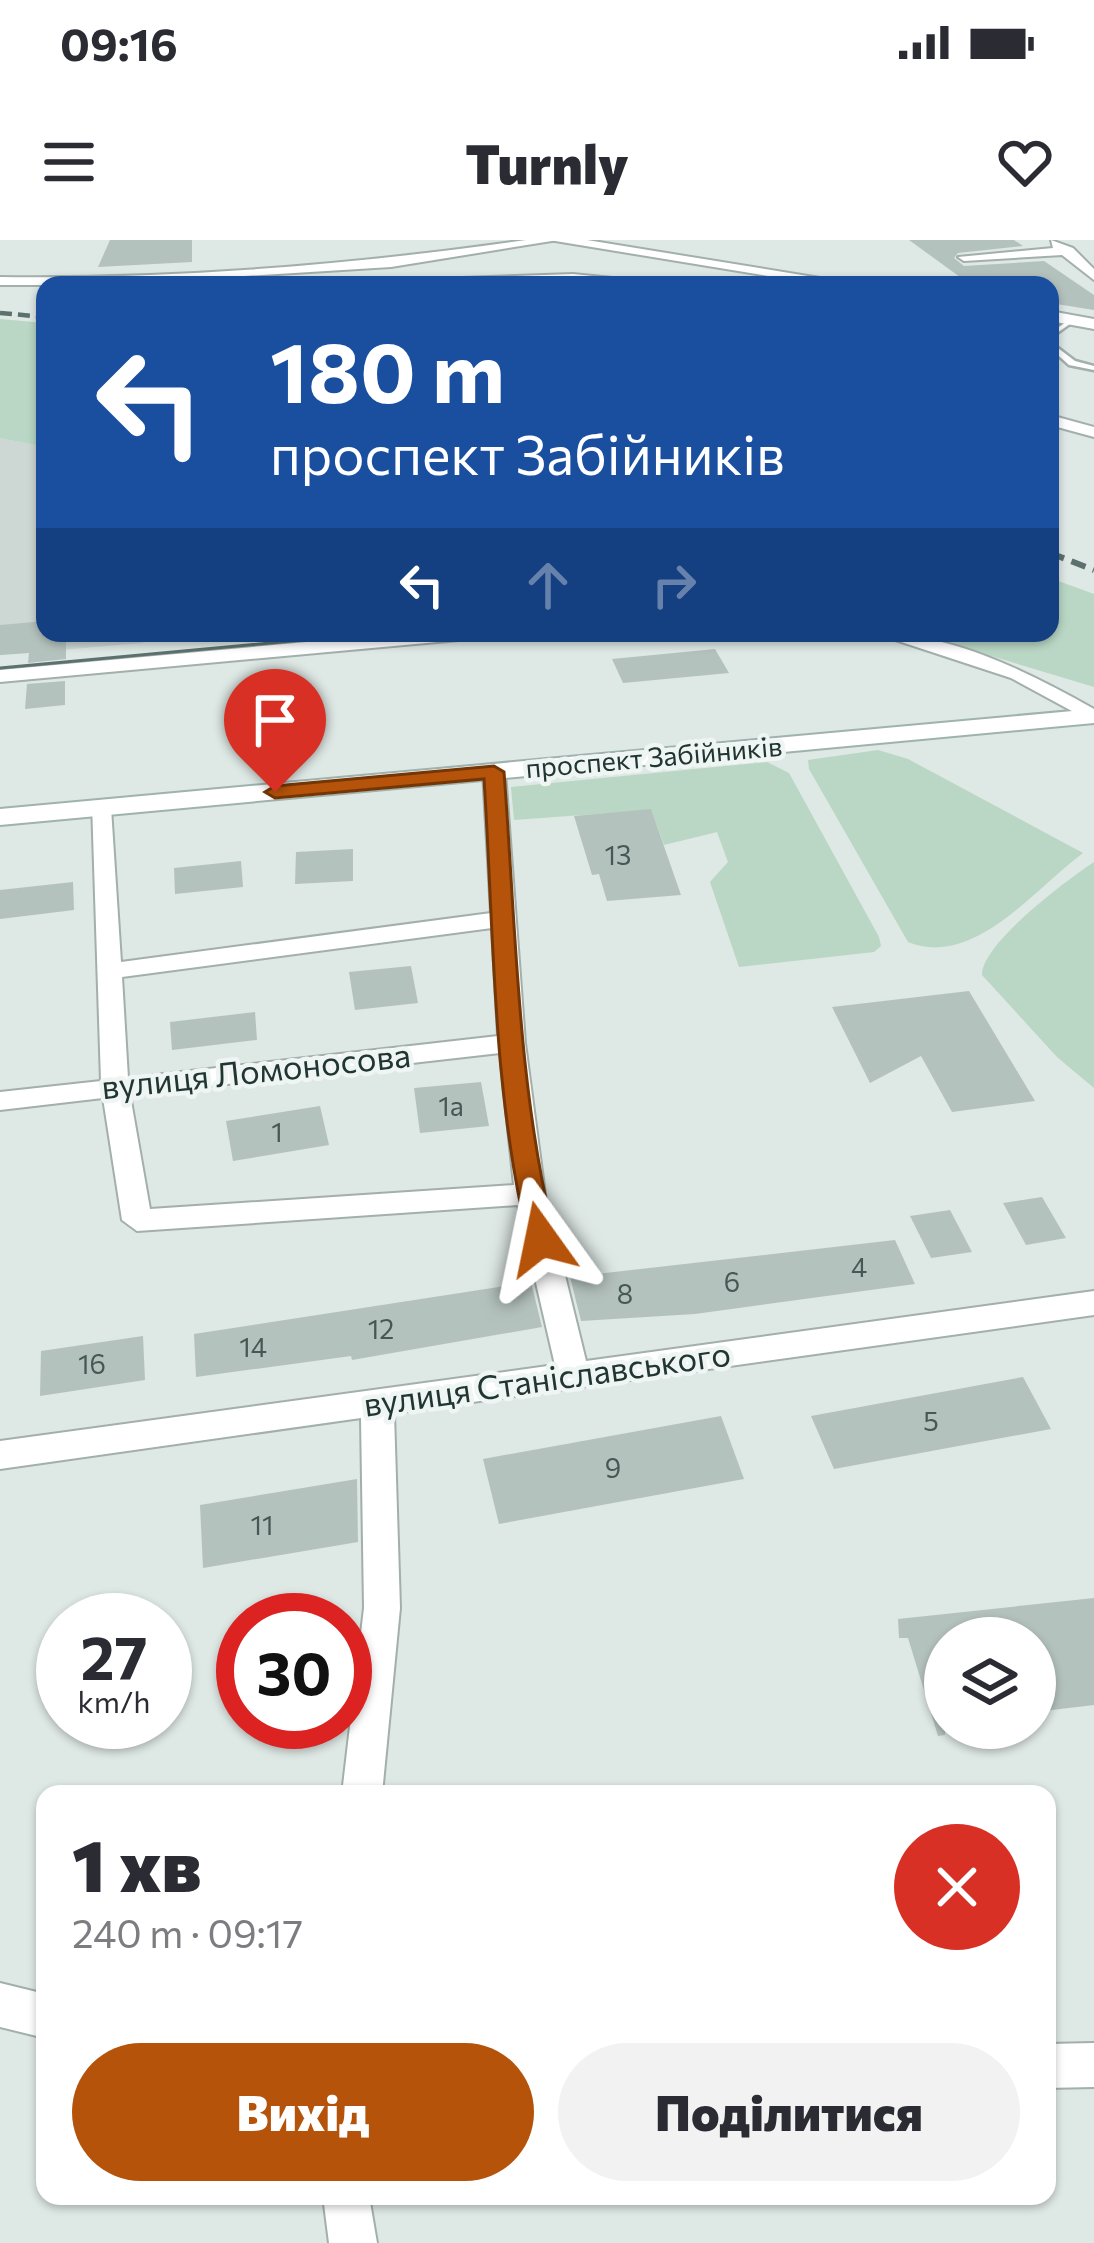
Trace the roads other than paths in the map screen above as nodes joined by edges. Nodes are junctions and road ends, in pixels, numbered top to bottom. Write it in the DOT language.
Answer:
graph roads {
  1 [pos="554,240"];
  2 [pos="1050,240"];
  3 [pos="589,242"];
  4 [pos="1070,251"];
  5 [pos="964,257"];
  6 [pos="182,276"];
  7 [pos="799,276"];
  8 [pos="1094,276"];
  9 [pos="0,281"];
  10 [pos="36,281"];
  11 [pos="1059,318"];
  12 [pos="1072,320"];
  13 [pos="1094,324"];
  14 [pos="1059,332"];
  15 [pos="1059,350"];
  16 [pos="1094,368"];
  17 [pos="1059,422"];
  18 [pos="1094,432"];
  19 [pos="372,642"];
  20 [pos="913,642"];
  21 [pos="0,676"];
  22 [pos="1093,717"];
  23 [pos="494,772"];
  24 [pos="100,808"];
  25 [pos="0,817"];
  26 [pos="502,920"];
  27 [pos="110,971"];
  28 [pos="512,1042"];
  29 [pos="115,1087"];
  30 [pos="0,1101"];
  31 [pos="530,1194"];
  32 [pos="1094,1304"];
  33 [pos="574,1376"];
  34 [pos="377,1403"];
  35 [pos="0,1455"];
  36 [pos="363,1785"];
  37 [pos="0,2006"];
  38 [pos="36,2014"];
  39 [pos="1094,2065"];
  40 [pos="1056,2066"];
  41 [pos="347,2205"];
  42 [pos="353,2243"];
  1 -- 3 [label="main road"];
  1 -- 6 [label="street"];
  2 -- 4 [label="street"];
  3 -- 7 [label="main road"];
  4 -- 5 [label="street"];
  4 -- 8 [label="street"];
  9 -- 10 [label="street"];
  11 -- 12 [label="main road"];
  12 -- 13 [label="main road"];
  12 -- 14 [label="lane"];
  15 -- 16 [label="lane"];
  17 -- 18 [label="street"];
  19 -- 21 [label="street"];
  20 -- 22 [label="street"];
  22 -- 23 [label="main road, проспект Забійників"];
  23 -- 24 [label="main road, проспект Забійників"];
  23 -- 26 [label="street"];
  24 -- 25 [label="main road, проспект Забійників"];
  24 -- 27 [label="street"];
  26 -- 27 [label="street"];
  26 -- 28 [label="street"];
  27 -- 29 [label="street"];
  28 -- 29 [label="street, вулиця Ломоносова"];
  28 -- 31 [label="street"];
  29 -- 30 [label="street, вулиця Ломоносова"];
  29 -- 31 [label="street"];
  31 -- 33 [label="street"];
  32 -- 33 [label="street, вулиця Станіславського"];
  33 -- 34 [label="street, вулиця Станіславського"];
  34 -- 35 [label="street, вулиця Станіславського"];
  34 -- 36 [label="street"];
  37 -- 38 [label="street"];
  39 -- 40 [label="street"];
  41 -- 42 [label="street"];
}
